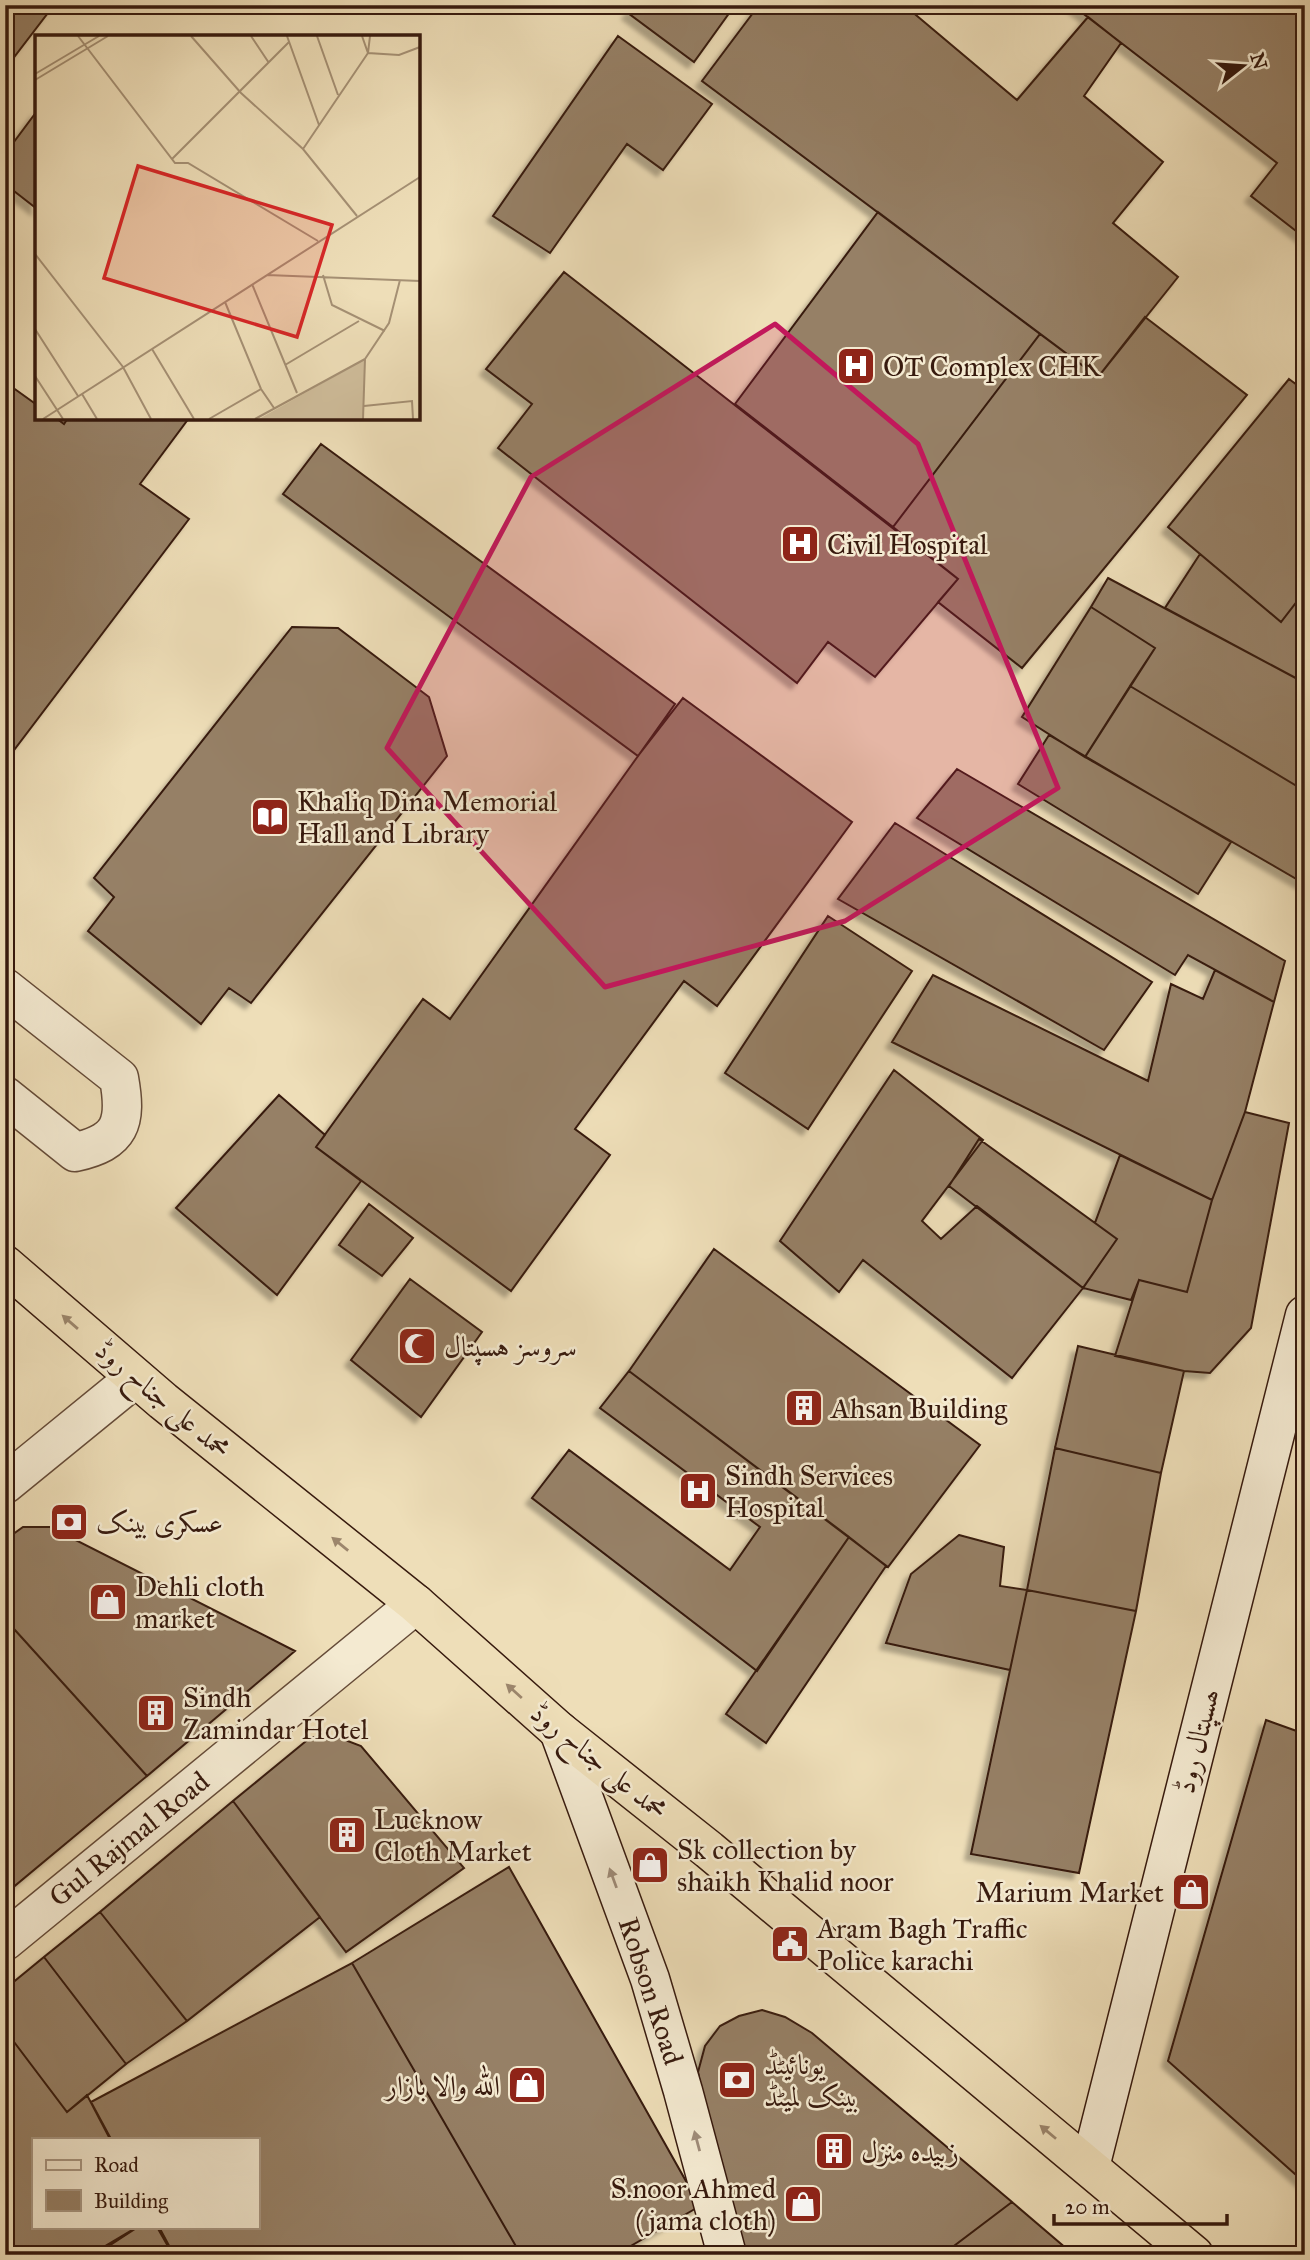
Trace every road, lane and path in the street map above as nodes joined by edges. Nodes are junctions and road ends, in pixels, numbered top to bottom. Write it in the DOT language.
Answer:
graph roads {
  1 [pos="5,988"];
  2 [pos="5,1096"];
  3 [pos="5,1265"];
  4 [pos="1305,1315"];
  5 [pos="135,1378"];
  6 [pos="5,1484"];
  7 [pos="416,1604"];
  8 [pos="559,1731"];
  9 [pos="5,1941"];
  10 [pos="1090,2167"];
  11 [pos="727,2255"];
  12 [pos="1194,2255"];
  1 -- 2 [label="street"];
  5 -- 3 [label="highway, محمد علی جناح روڈ, one-way"];
  4 -- 10 [label="street, ھسپتال روڈ"];
  5 -- 6 [label="street"];
  7 -- 5 [label="highway, محمد علی جناح روڈ, one-way"];
  8 -- 7 [label="highway, محمد علی جناح روڈ, one-way"];
  7 -- 9 [label="street, Gul Rajmal Road"];
  10 -- 8 [label="highway, محمد علی جناح روڈ, one-way"];
  11 -- 8 [label="street, Robson Road, one-way"];
  10 -- 12 [label="highway, محمد علی جناح روڈ"];
}
